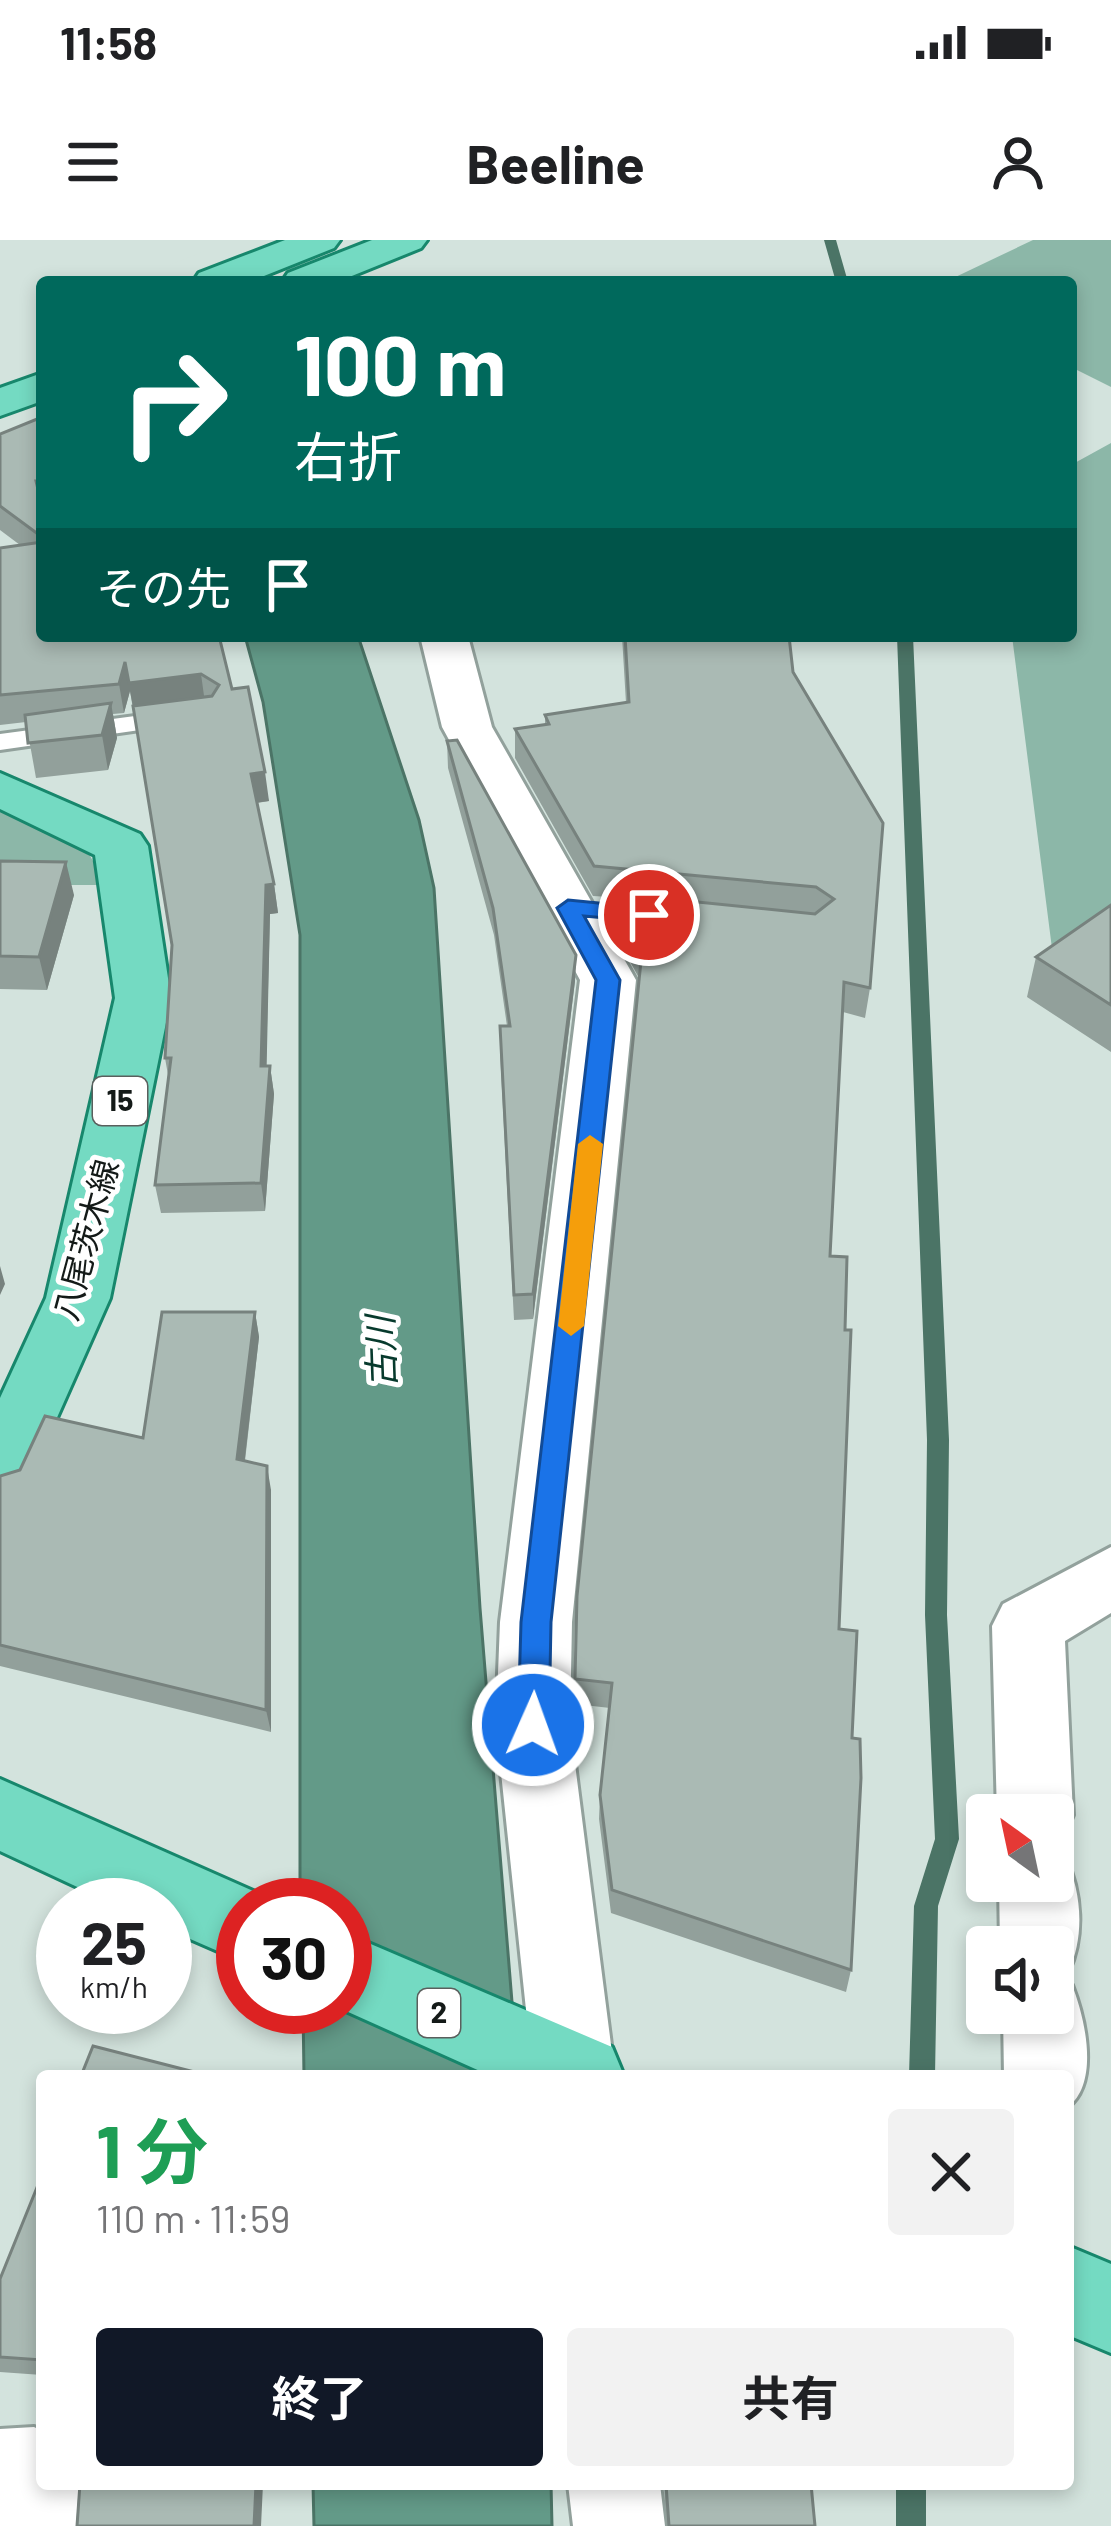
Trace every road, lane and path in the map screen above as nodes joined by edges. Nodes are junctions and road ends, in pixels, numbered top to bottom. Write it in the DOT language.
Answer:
graph roads {
  1 [pos="320,240"];
  2 [pos="407,240"];
  3 [pos="227,276"];
  4 [pos="317,276"];
  5 [pos="36,351"];
  6 [pos="0,366"];
  7 [pos="36,388"];
  8 [pos="0,403"];
  9 [pos="446,642"];
  10 [pos="206,715"];
  11 [pos="0,742"];
  12 [pos="0,789"];
  13 [pos="0,1472"];
  14 [pos="1111,1577"];
  15 [pos="1034,1794"];
  16 [pos="0,1814"];
  17 [pos="216,1913"];
  18 [pos="372,1983"];
  19 [pos="1044,2034"];
  20 [pos="566,2070"];
  21 [pos="1046,2070"];
  22 [pos="0,2475"];
  23 [pos="615,2490"];
  24 [pos="30,2526"];
  25 [pos="619,2526"];
  1 -- 3 [label="main road"];
  2 -- 4 [label="main road"];
  5 -- 6 [label="main road"];
  7 -- 8 [label="main road"];
  9 -- 20 [label="street"];
  10 -- 11 [label="lane"];
  12 -- 13 [label="main road, 八尾茨木線 / 15"];
  14 -- 15 [label="street"];
  16 -- 17 [label="main road"];
  18 -- 20 [label="main road, 2"];
  19 -- 21 [label="street"];
  22 -- 24 [label="street"];
  23 -- 25 [label="street"];
}
